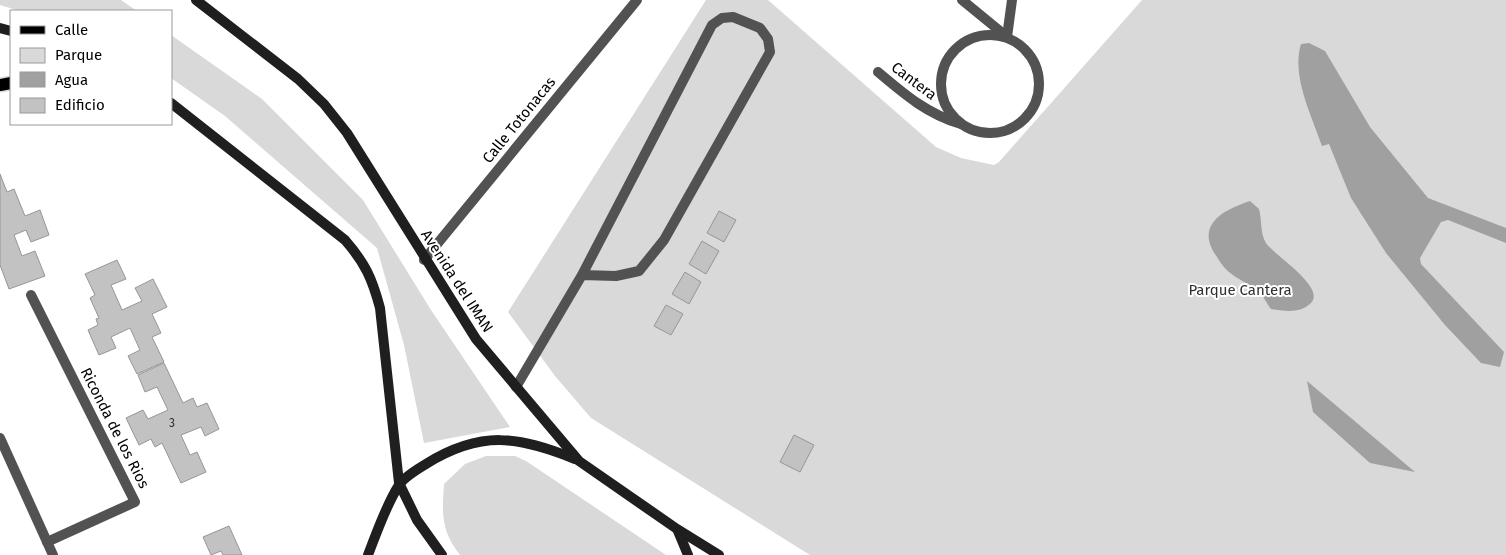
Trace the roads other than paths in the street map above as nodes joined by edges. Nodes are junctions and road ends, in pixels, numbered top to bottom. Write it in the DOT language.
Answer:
graph roads {
  1 [pos="637,0"];
  2 [pos="962,0"];
  3 [pos="1012,0"];
  4 [pos="201,1"];
  5 [pos="1006,37"];
  6 [pos="878,72"];
  7 [pos="172,104"];
  8 [pos="961,124"];
  9 [pos="424,260"];
  10 [pos="582,275"];
  11 [pos="31,295"];
  12 [pos="516,388"];
  13 [pos="0,438"];
  14 [pos="578,460"];
  15 [pos="400,483"];
  16 [pos="677,529"];
  17 [pos="47,542"];
  18 [pos="53,555"];
  19 [pos="368,555"];
  20 [pos="442,555"];
  21 [pos="688,555"];
  22 [pos="719,555"];
  1 -- 9 [label="street, Calle Totonacas"];
  2 -- 5 [label="street, Cantera"];
  3 -- 5 [label="street"];
  4 -- 9 [label="main road, Avenida del IMAN"];
  5 -- 8 [label="street, Cantera"];
  5 -- 8 [label="street, Cantera"];
  6 -- 8 [label="street, Cantera"];
  7 -- 15 [label="main road"];
  9 -- 12 [label="main road, Avenida del IMAN"];
  10 -- 10 [label="street"];
  10 -- 12 [label="street"];
  11 -- 17 [label="street, Riconda de los Rios"];
  12 -- 14 [label="main road, Avenida del IMAN"];
  13 -- 17 [label="street"];
  14 -- 15 [label="main road"];
  14 -- 16 [label="main road, Avenida del IMAN"];
  15 -- 19 [label="main road"];
  15 -- 20 [label="main road"];
  16 -- 21 [label="main road"];
  16 -- 22 [label="main road, Avenida del IMAN"];
  17 -- 18 [label="street"];
}
